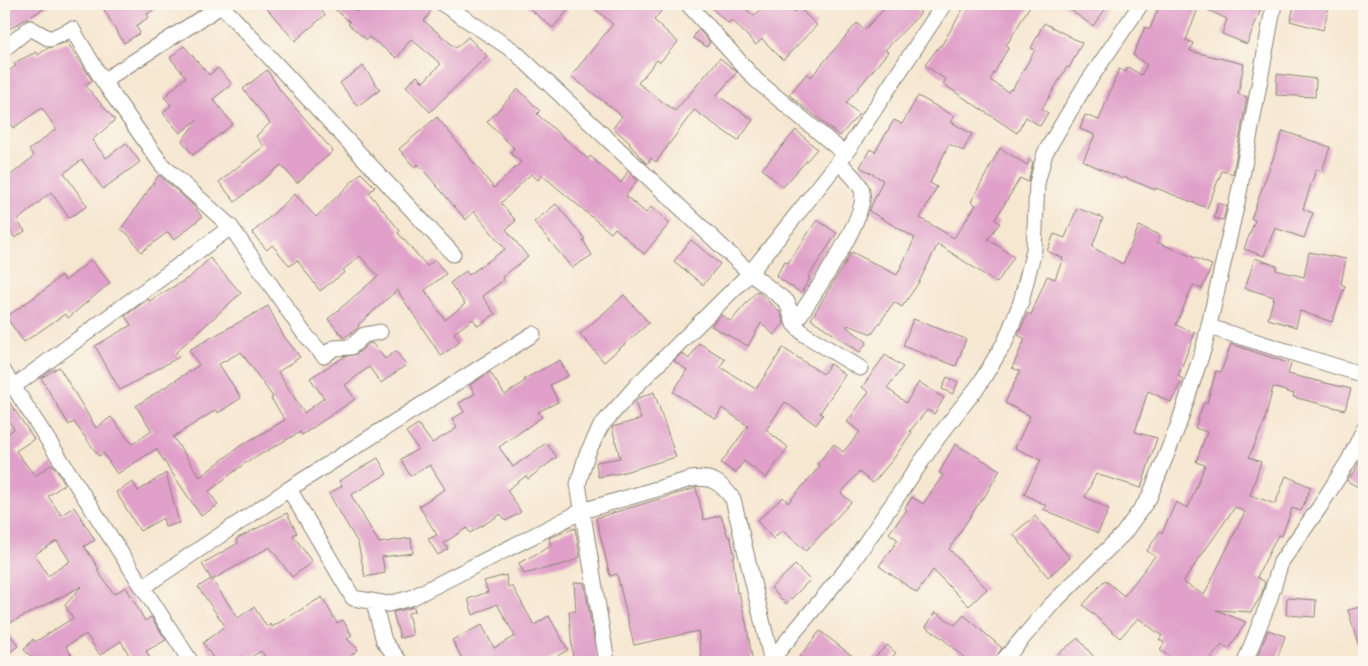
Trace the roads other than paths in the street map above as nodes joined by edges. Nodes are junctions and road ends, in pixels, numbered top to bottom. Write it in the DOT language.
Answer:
graph roads {
  1 [pos="222,4"];
  2 [pos="443,4"];
  3 [pos="688,4"];
  4 [pos="944,4"];
  5 [pos="1141,4"];
  6 [pos="1274,4"];
  7 [pos="4,49"];
  8 [pos="103,81"];
  9 [pos="842,158"];
  10 [pos="231,227"];
  11 [pos="453,254"];
  12 [pos="750,273"];
  13 [pos="794,324"];
  14 [pos="1209,327"];
  15 [pos="380,332"];
  16 [pos="533,334"];
  17 [pos="860,368"];
  18 [pos="4,372"];
  19 [pos="1364,375"];
  20 [pos="13,387"];
  21 [pos="1364,429"];
  22 [pos="289,489"];
  23 [pos="582,511"];
  24 [pos="143,587"];
  25 [pos="374,603"];
  26 [pos="772,661"];
  27 [pos="191,662"];
  28 [pos="400,662"];
  29 [pos="607,662"];
  30 [pos="1002,662"];
  31 [pos="1244,662"];
  1 -- 8 [label="street"];
  1 -- 11 [label="street"];
  2 -- 12 [label="street"];
  3 -- 9 [label="street"];
  4 -- 9 [label="street"];
  5 -- 26 [label="street"];
  6 -- 14 [label="street"];
  7 -- 8 [label="street"];
  8 -- 10 [label="street"];
  9 -- 12 [label="street"];
  9 -- 13 [label="street"];
  10 -- 15 [label="street"];
  10 -- 20 [label="street"];
  12 -- 13 [label="street"];
  12 -- 23 [label="street"];
  13 -- 17 [label="street"];
  14 -- 19 [label="street"];
  14 -- 30 [label="street"];
  16 -- 22 [label="street"];
  18 -- 20 [label="street"];
  20 -- 24 [label="street"];
  21 -- 31 [label="street"];
  22 -- 24 [label="street"];
  22 -- 25 [label="street"];
  23 -- 25 [label="street"];
  23 -- 26 [label="street"];
  23 -- 29 [label="street"];
  24 -- 27 [label="street"];
  25 -- 28 [label="street"];
}
